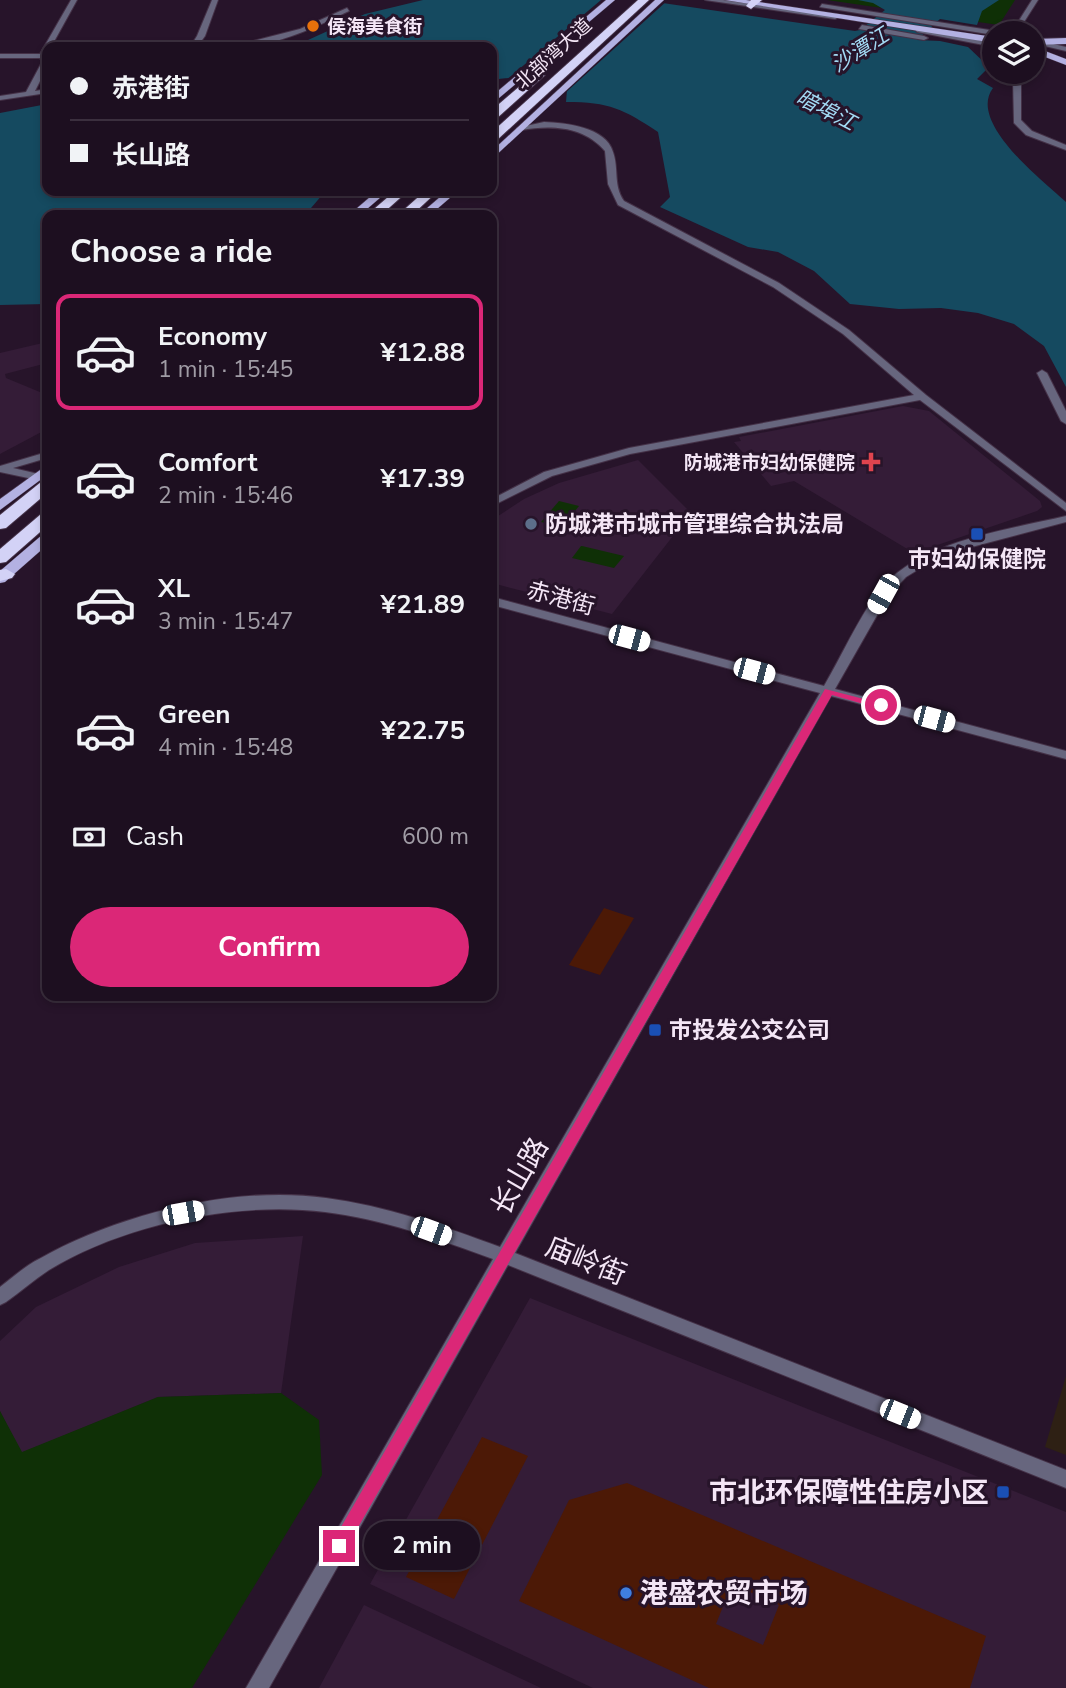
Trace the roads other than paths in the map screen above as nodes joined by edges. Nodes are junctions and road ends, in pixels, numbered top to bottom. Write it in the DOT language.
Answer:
graph roads {
  1 [pos="74,0"];
  2 [pos="215,0"];
  3 [pos="611,0"];
  4 [pos="625,0"];
  5 [pos="644,0"];
  6 [pos="660,0"];
  7 [pos="708,0"];
  8 [pos="729,0"];
  9 [pos="768,0"];
  10 [pos="1035,0"];
  11 [pos="753,2"];
  12 [pos="347,10"];
  13 [pos="870,20"];
  14 [pos="1022,21"];
  15 [pos="929,30"];
  16 [pos="982,37"];
  17 [pos="945,38"];
  18 [pos="982,39"];
  19 [pos="1066,41"];
  20 [pos="50,42"];
  21 [pos="197,42"];
  22 [pos="255,42"];
  23 [pos="1045,44"];
  24 [pos="1045,47"];
  25 [pos="982,48"];
  26 [pos="1066,50"];
  27 [pos="1045,51"];
  28 [pos="0,55"];
  29 [pos="42,55"];
  30 [pos="1066,62"];
  31 [pos="42,70"];
  32 [pos="1017,84"];
  33 [pos="42,92"];
  34 [pos="29,94"];
  35 [pos="497,97"];
  36 [pos="0,98"];
  37 [pos="538,111"];
  38 [pos="497,112"];
  39 [pos="555,125"];
  40 [pos="521,128"];
  41 [pos="497,133"];
  42 [pos="1066,148"];
  43 [pos="497,151"];
  44 [pos="377,196"];
  45 [pos="396,196"];
  46 [pos="426,196"];
  47 [pos="447,196"];
  48 [pos="360,210"];
  49 [pos="379,210"];
  50 [pos="410,210"];
  51 [pos="430,210"];
  52 [pos="1042,373"];
  53 [pos="922,397"];
  54 [pos="1066,421"];
  55 [pos="42,456"];
  56 [pos="0,469"];
  57 [pos="42,481"];
  58 [pos="42,482"];
  59 [pos="42,482"];
  60 [pos="497,500"];
  61 [pos="0,508"];
  62 [pos="1066,508"];
  63 [pos="1066,519"];
  64 [pos="0,524"];
  65 [pos="42,524"];
  66 [pos="42,542"];
  67 [pos="1,572"];
  68 [pos="497,602"];
  69 [pos="829,691"];
  70 [pos="1066,755"];
  71 [pos="504,1258"];
  72 [pos="0,1297"];
  73 [pos="1066,1479"];
  74 [pos="257,1688"];
  1 -- 20 [label="street"];
  2 -- 21 [label="street"];
  3 -- 35 [label="main road"];
  4 -- 38 [label="highway, 北部湾大道"];
  5 -- 41 [label="highway, 北部湾大道"];
  6 -- 37 [label="main road"];
  7 -- 11 [label="street"];
  8 -- 11 [label="main road"];
  9 -- 13 [label="street"];
  10 -- 14 [label="street"];
  11 -- 13 [label="main road"];
  12 -- 22 [label="street"];
  13 -- 15 [label="main road"];
  15 -- 16 [label="main road"];
  15 -- 17 [label="street"];
  17 -- 18 [label="street"];
  17 -- 25 [label="street"];
  19 -- 23 [label="main road"];
  24 -- 26 [label="main road"];
  27 -- 30 [label="main road"];
  28 -- 29 [label="street"];
  31 -- 34 [label="street"];
  32 -- 42 [label="street"];
  33 -- 34 [label="street"];
  34 -- 36 [label="street"];
  37 -- 39 [label="street"];
  37 -- 40 [label="main road"];
  39 -- 40 [label="street"];
  39 -- 53 [label="street"];
  40 -- 43 [label="main road"];
  44 -- 48 [label="main road"];
  45 -- 49 [label="highway"];
  46 -- 50 [label="highway"];
  47 -- 51 [label="main road"];
  52 -- 54 [label="street"];
  53 -- 60 [label="street"];
  53 -- 62 [label="street"];
  55 -- 56 [label="street"];
  56 -- 57 [label="street"];
  58 -- 61 [label="highway"];
  59 -- 64 [label="highway"];
  63 -- 69 [label="street, 长山路"];
  65 -- 67 [label="highway"];
  66 -- 67 [label="main road"];
  68 -- 69 [label="street, 赤港街"];
  69 -- 70 [label="street, 赤港街"];
  69 -- 71 [label="street, 长山路"];
  71 -- 72 [label="street, 庙岭街"];
  71 -- 73 [label="street, 庙岭街"];
  71 -- 74 [label="street, 长山路"];
}
